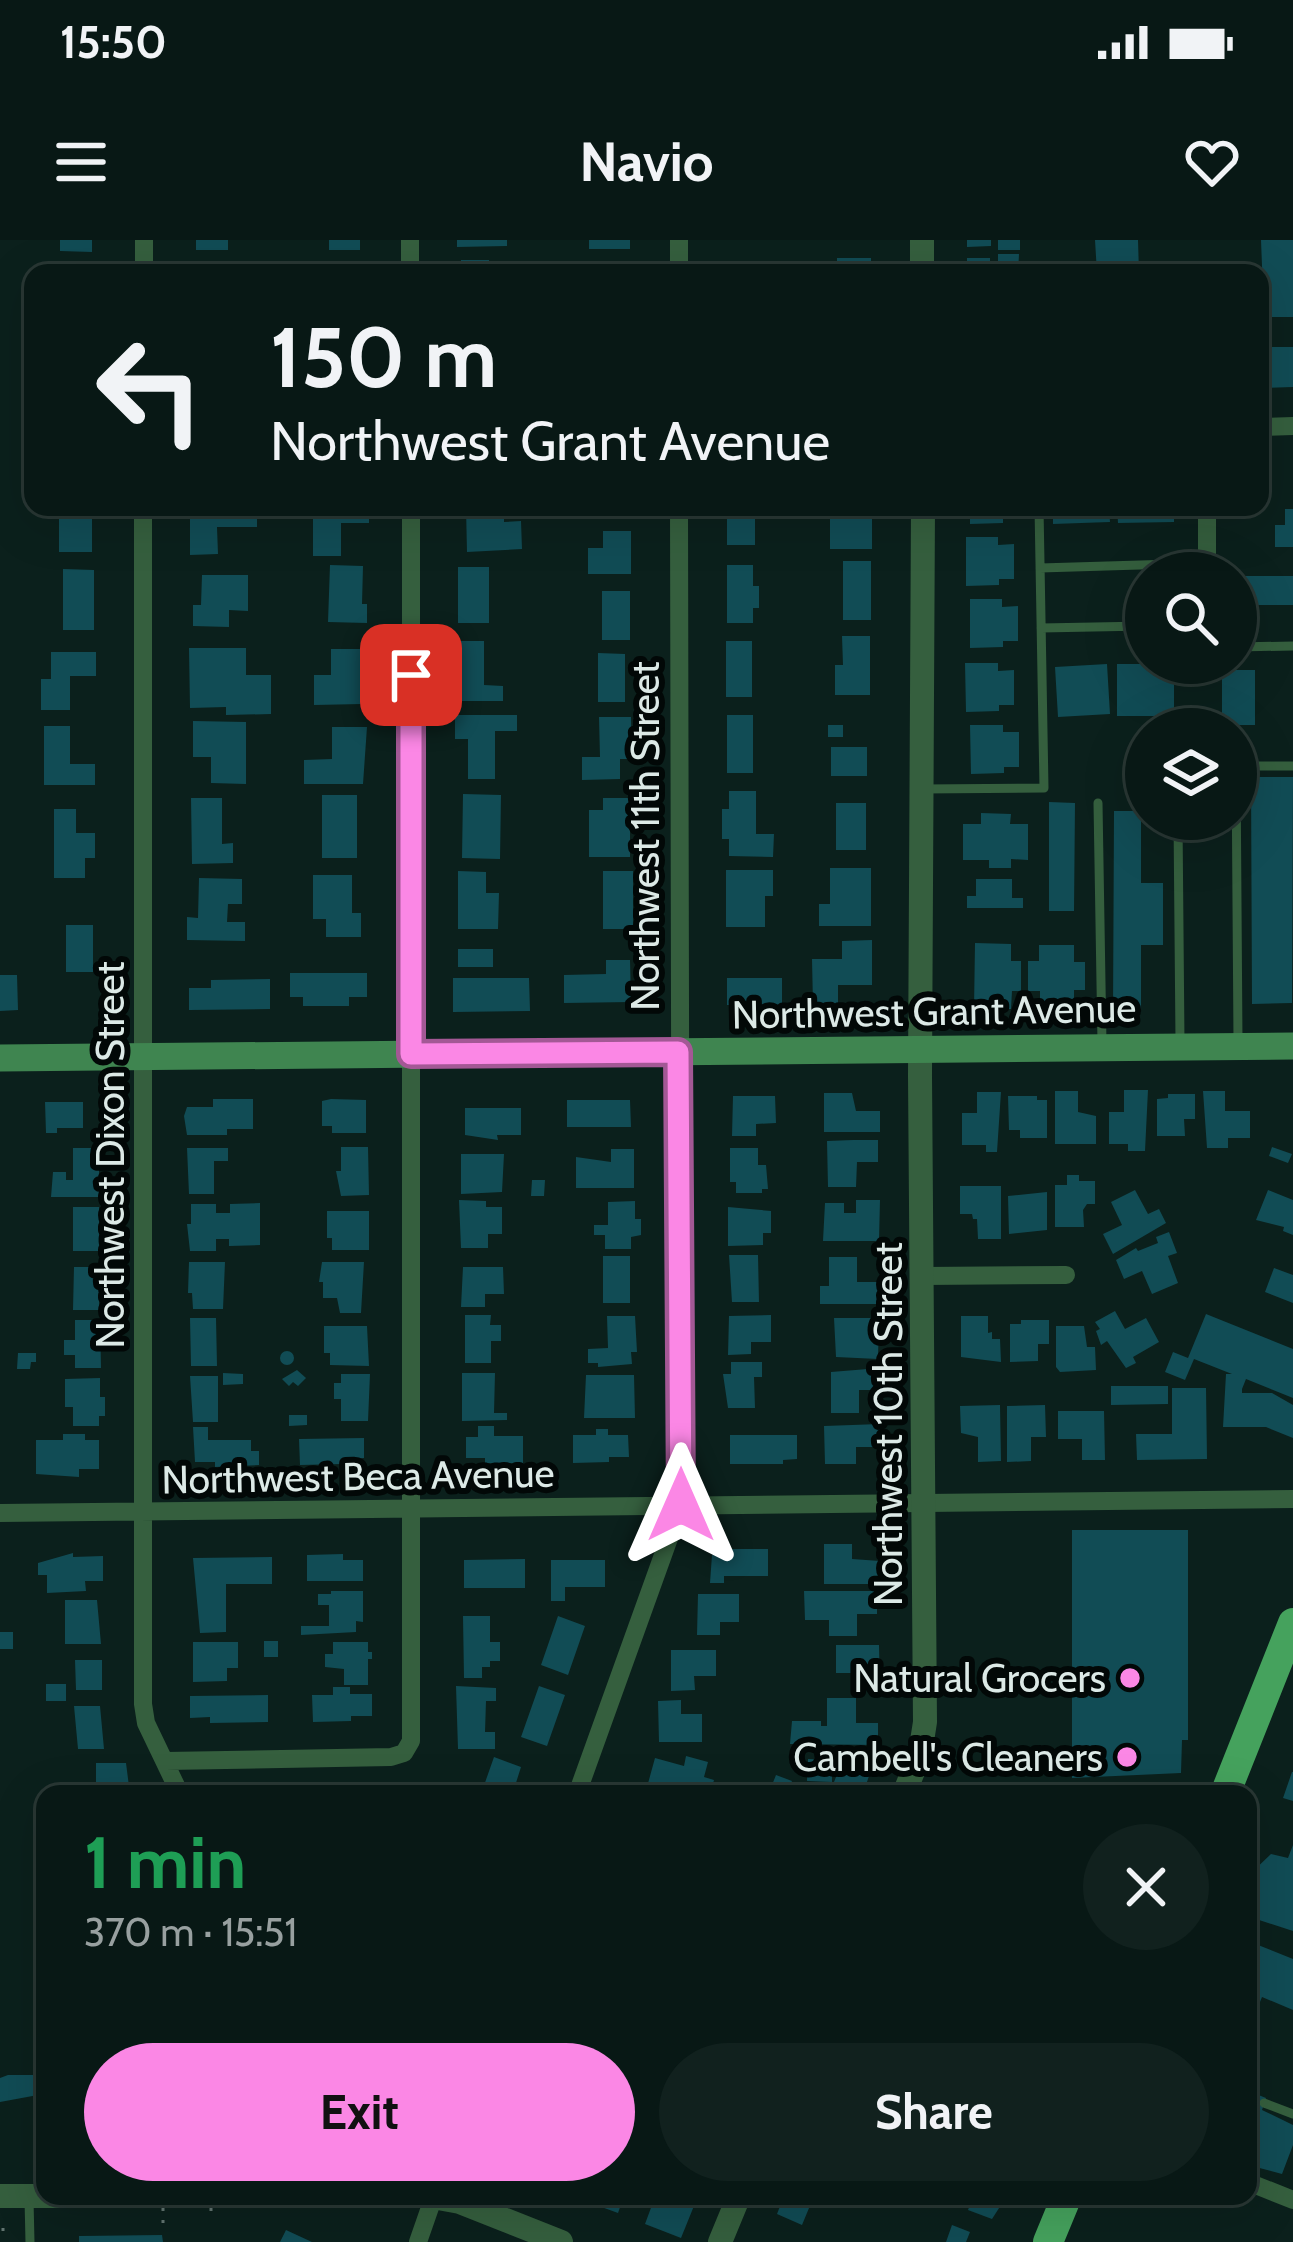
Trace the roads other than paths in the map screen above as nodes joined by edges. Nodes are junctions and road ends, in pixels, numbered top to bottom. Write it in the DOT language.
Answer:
graph roads {
  1 [pos="143,516"];
  2 [pos="411,516"];
  3 [pos="679,516"];
  4 [pos="922,516"];
  5 [pos="1039,516"];
  6 [pos="1207,516"];
  7 [pos="1207,552"];
  8 [pos="1040,568"];
  9 [pos="1125,568"];
  10 [pos="1125,626"];
  11 [pos="1041,628"];
  12 [pos="1293,646"];
  13 [pos="1257,647"];
  14 [pos="1293,766"];
  15 [pos="923,789"];
  16 [pos="1098,803"];
  17 [pos="1178,840"];
  18 [pos="1293,1046"];
  19 [pos="1238,1047"];
  20 [pos="1102,1048"];
  21 [pos="1180,1048"];
  22 [pos="920,1050"];
  23 [pos="678,1052"];
  24 [pos="411,1054"];
  25 [pos="142,1056"];
  26 [pos="0,1058"];
  27 [pos="1066,1275"];
  28 [pos="923,1276"];
  29 [pos="1293,1499"];
  30 [pos="924,1502"];
  31 [pos="681,1505"];
  32 [pos="410,1508"];
  33 [pos="143,1511"];
  34 [pos="0,1513"];
  35 [pos="1293,1623"];
  36 [pos="166,1761"];
  37 [pos="176,1785"];
  38 [pos="580,1785"];
  39 [pos="907,1785"];
  40 [pos="1229,1785"];
  41 [pos="1264,2103"];
  42 [pos="1293,2114"];
  43 [pos="1257,2186"];
  44 [pos="0,2196"];
  45 [pos="29,2196"];
  46 [pos="36,2196"];
  47 [pos="1293,2200"];
  48 [pos="429,2205"];
  49 [pos="468,2205"];
  50 [pos="735,2205"];
  51 [pos="1063,2205"];
  52 [pos="30,2242"];
  53 [pos="418,2242"];
  54 [pos="561,2242"];
  55 [pos="721,2242"];
  56 [pos="1048,2242"];
  1 -- 25 [label="street, Northwest Dixon Street"];
  2 -- 24 [label="street"];
  3 -- 23 [label="street, Northwest 11th Street"];
  4 -- 15 [label="street, Northwest 10th Street"];
  5 -- 8 [label="lane"];
  6 -- 7 [label="street"];
  8 -- 9 [label="lane"];
  8 -- 11 [label="lane"];
  10 -- 11 [label="lane"];
  11 -- 15 [label="lane"];
  12 -- 13 [label="lane"];
  14 -- 19 [label="lane"];
  15 -- 22 [label="street, Northwest 10th Street"];
  16 -- 20 [label="lane"];
  17 -- 21 [label="lane"];
  18 -- 19 [label="main road, Northwest Grant Avenue"];
  19 -- 21 [label="main road, Northwest Grant Avenue"];
  20 -- 21 [label="main road, Northwest Grant Avenue"];
  20 -- 22 [label="main road, Northwest Grant Avenue"];
  22 -- 23 [label="main road, Northwest Grant Avenue"];
  22 -- 28 [label="street, Northwest 10th Street"];
  23 -- 24 [label="main road, Northwest Grant Avenue"];
  23 -- 31 [label="street, Northwest 11th Street"];
  24 -- 25 [label="main road, Northwest Grant Avenue"];
  24 -- 32 [label="street"];
  25 -- 26 [label="main road, Northwest Grant Avenue"];
  25 -- 33 [label="street, Northwest Dixon Street"];
  27 -- 28 [label="street"];
  28 -- 30 [label="street, Northwest 10th Street"];
  29 -- 30 [label="street, Northwest Beca Avenue"];
  30 -- 31 [label="street, Northwest Beca Avenue"];
  30 -- 39 [label="street, Northwest 10th Street"];
  31 -- 32 [label="street, Northwest Beca Avenue"];
  31 -- 38 [label="street, Northwest 11th Street"];
  32 -- 33 [label="street, Northwest Beca Avenue"];
  32 -- 36 [label="street"];
  33 -- 34 [label="street, Northwest Beca Avenue"];
  33 -- 36 [label="street, Northwest Dixon Street"];
  35 -- 40 [label="main road"];
  36 -- 37 [label="street, Northwest Dixon Street"];
  41 -- 42 [label="lane"];
  43 -- 47 [label="street"];
  44 -- 45 [label="street"];
  45 -- 46 [label="street"];
  45 -- 52 [label="lane"];
  48 -- 53 [label="street"];
  49 -- 54 [label="street"];
  50 -- 55 [label="street"];
  51 -- 56 [label="main road"];
}
